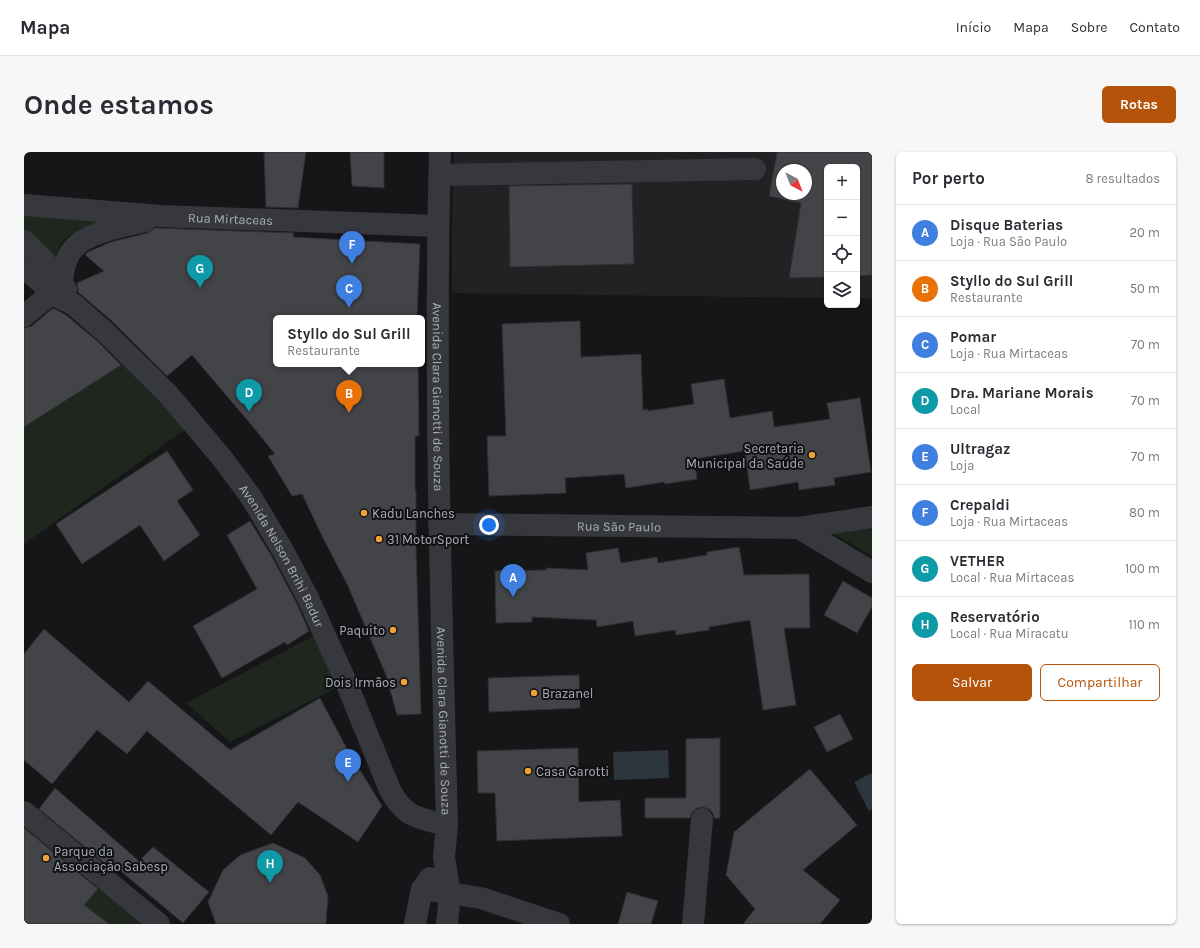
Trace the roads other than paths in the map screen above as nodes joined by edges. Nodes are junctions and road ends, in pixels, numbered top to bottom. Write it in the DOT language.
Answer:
graph roads {
  1 [pos="440,152"];
  2 [pos="755,169"];
  3 [pos="440,175"];
  4 [pos="24,205"];
  5 [pos="161,216"];
  6 [pos="438,226"];
  7 [pos="24,241"];
  8 [pos="24,268"];
  9 [pos="57,288"];
  10 [pos="24,316"];
  11 [pos="872,517"];
  12 [pos="439,524"];
  13 [pos="799,528"];
  14 [pos="872,572"];
  15 [pos="24,812"];
  16 [pos="702,819"];
  17 [pos="447,825"];
  18 [pos="444,857"];
  19 [pos="422,889"];
  20 [pos="450,894"];
  21 [pos="159,924"];
  22 [pos="415,924"];
  23 [pos="447,924"];
  24 [pos="559,924"];
  25 [pos="693,924"];
  1 -- 3 [label="street, Avenida Clara Gianotti de Souza"];
  2 -- 3 [label="street"];
  3 -- 6 [label="street, Avenida Clara Gianotti de Souza"];
  4 -- 5 [label="street, Rua Mirtaceas"];
  5 -- 6 [label="street, Rua Mirtaceas"];
  5 -- 9 [label="street"];
  6 -- 12 [label="street, Avenida Clara Gianotti de Souza"];
  7 -- 9 [label="street, Avenida Nelson Brihi Badur"];
  8 -- 9 [label="street, Avenida Nelson Brihi Badur"];
  9 -- 10 [label="street"];
  9 -- 17 [label="street, Avenida Nelson Brihi Badur"];
  11 -- 13 [label="street, Rua São Paulo"];
  12 -- 13 [label="street, Rua São Paulo"];
  12 -- 17 [label="street, Avenida Clara Gianotti de Souza"];
  13 -- 14 [label="street"];
  15 -- 21 [label="street"];
  16 -- 25 [label="street"];
  17 -- 18 [label="street, Avenida Clara Gianotti de Souza"];
  18 -- 19 [label="street, Avenida Clara Gianotti de Souza"];
  18 -- 20 [label="street, Avenida Clara Gianotti de Souza"];
  19 -- 20 [label="street"];
  19 -- 22 [label="street, Avenida Clara Gianotti de Souza"];
  20 -- 23 [label="street, Avenida Clara Gianotti de Souza"];
  20 -- 24 [label="street"];
}
